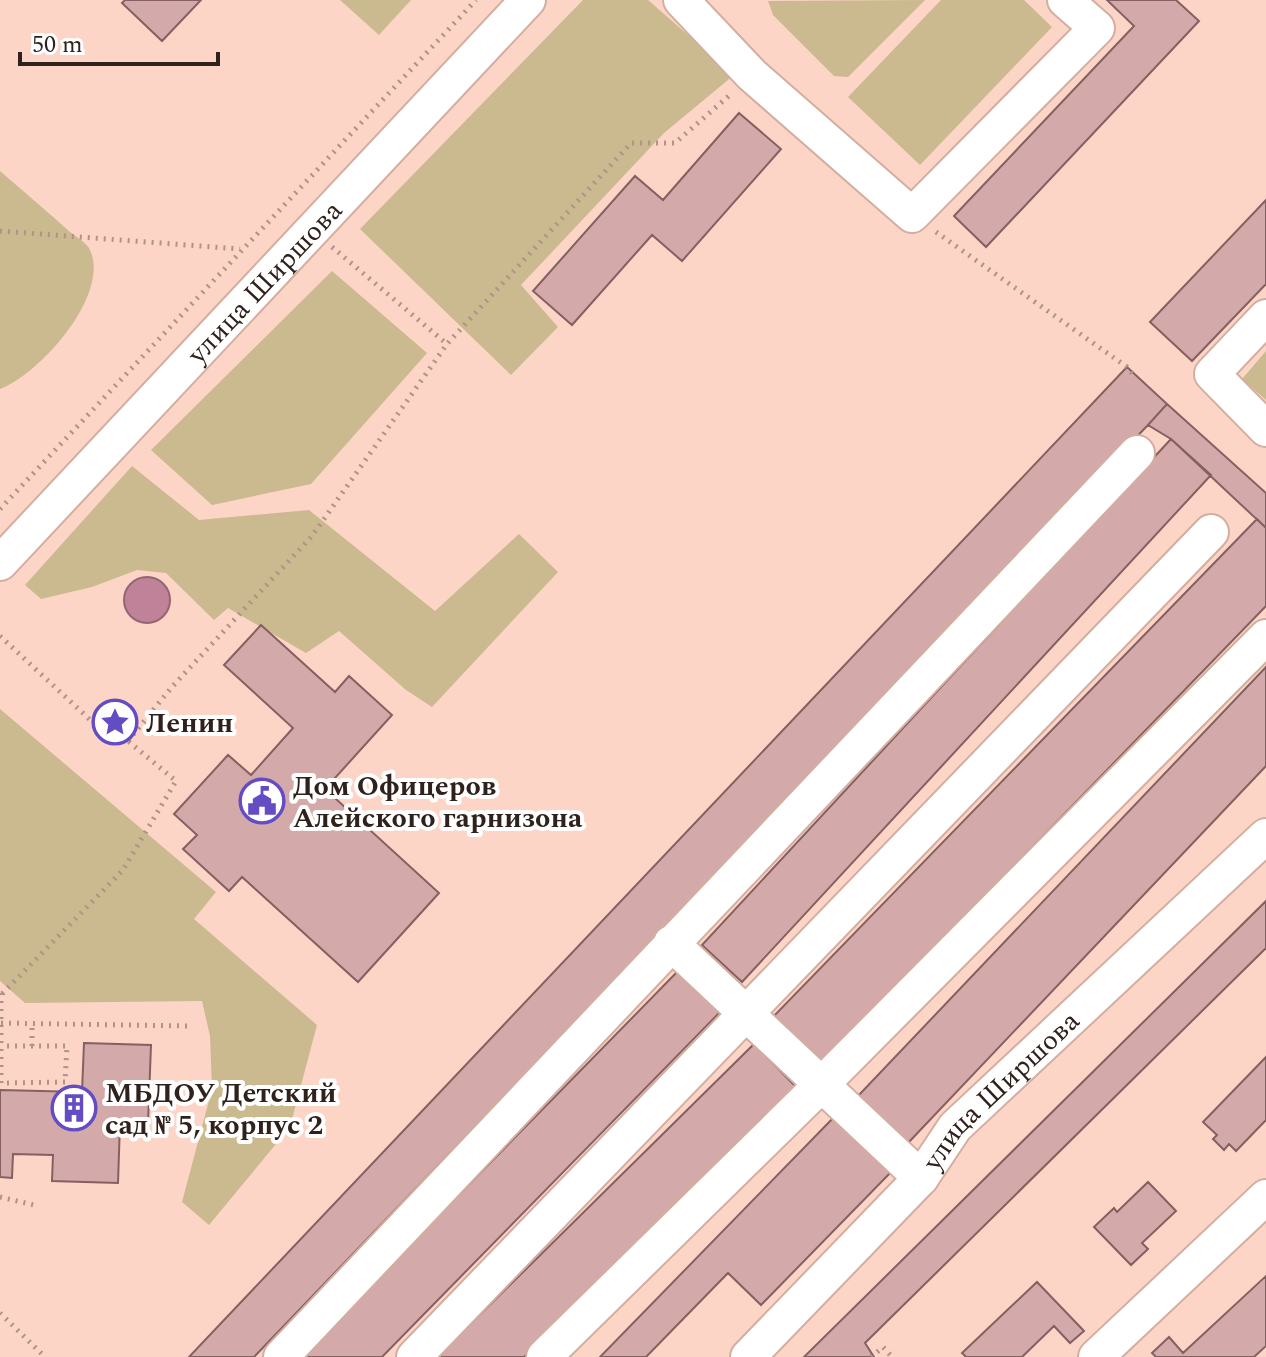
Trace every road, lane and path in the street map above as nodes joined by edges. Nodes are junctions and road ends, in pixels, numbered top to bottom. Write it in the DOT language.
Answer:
graph roads {
  1 [pos="476,0"];
  2 [pos="528,0"];
  3 [pos="681,0"];
  4 [pos="1065,0"];
  5 [pos="752,75"];
  6 [pos="282,205"];
  7 [pos="912,215"];
  8 [pos="0,231"];
  9 [pos="313,232"];
  10 [pos="241,250"];
  11 [pos="1266,317"];
  12 [pos="447,344"];
  13 [pos="1135,377"];
  14 [pos="1266,429"];
  15 [pos="1137,453"];
  16 [pos="0,509"];
  17 [pos="1211,532"];
  18 [pos="0,563"];
  19 [pos="0,636"];
  20 [pos="1266,637"];
  21 [pos="128,741"];
  22 [pos="1266,836"];
  23 [pos="671,943"];
  24 [pos="1,993"];
  25 [pos="745,1013"];
  26 [pos="1,1022"];
  27 [pos="32,1023"];
  28 [pos="192,1026"];
  29 [pos="2,1046"];
  30 [pos="32,1046"];
  31 [pos="821,1085"];
  32 [pos="921,1178"];
  33 [pos="0,1197"];
  34 [pos="1266,1197"];
  35 [pos="34,1205"];
  36 [pos="0,1313"];
  37 [pos="45,1357"];
  38 [pos="281,1357"];
  39 [pos="414,1357"];
  40 [pos="544,1357"];
  41 [pos="748,1357"];
  42 [pos="871,1357"];
  43 [pos="892,1357"];
  44 [pos="1096,1357"];
  1 -- 6 [label="path"];
  2 -- 9 [label="street, улица Ширшова"];
  3 -- 5 [label="street"];
  4 -- 7 [label="street"];
  5 -- 7 [label="street"];
  5 -- 12 [label="path"];
  6 -- 9 [label="path"];
  6 -- 10 [label="path"];
  7 -- 13 [label="path"];
  8 -- 10 [label="path"];
  9 -- 12 [label="path"];
  9 -- 18 [label="street, улица Ширшова"];
  10 -- 16 [label="path"];
  11 -- 14 [label="street"];
  12 -- 21 [label="path"];
  15 -- 23 [label="street"];
  17 -- 25 [label="street"];
  19 -- 21 [label="path"];
  20 -- 31 [label="street"];
  21 -- 24 [label="path"];
  22 -- 32 [label="street, улица Ширшова"];
  23 -- 25 [label="street"];
  23 -- 38 [label="street"];
  24 -- 26 [label="path"];
  25 -- 31 [label="street"];
  25 -- 39 [label="street"];
  26 -- 27 [label="path"];
  26 -- 29 [label="path"];
  27 -- 28 [label="path"];
  27 -- 30 [label="path"];
  29 -- 30 [label="path"];
  29 -- 30 [label="path"];
  31 -- 32 [label="street"];
  31 -- 40 [label="street"];
  32 -- 41 [label="street, улица Ширшова"];
  33 -- 35 [label="path"];
  34 -- 44 [label="street"];
  36 -- 37 [label="path"];
  42 -- 43 [label="path"];
}
